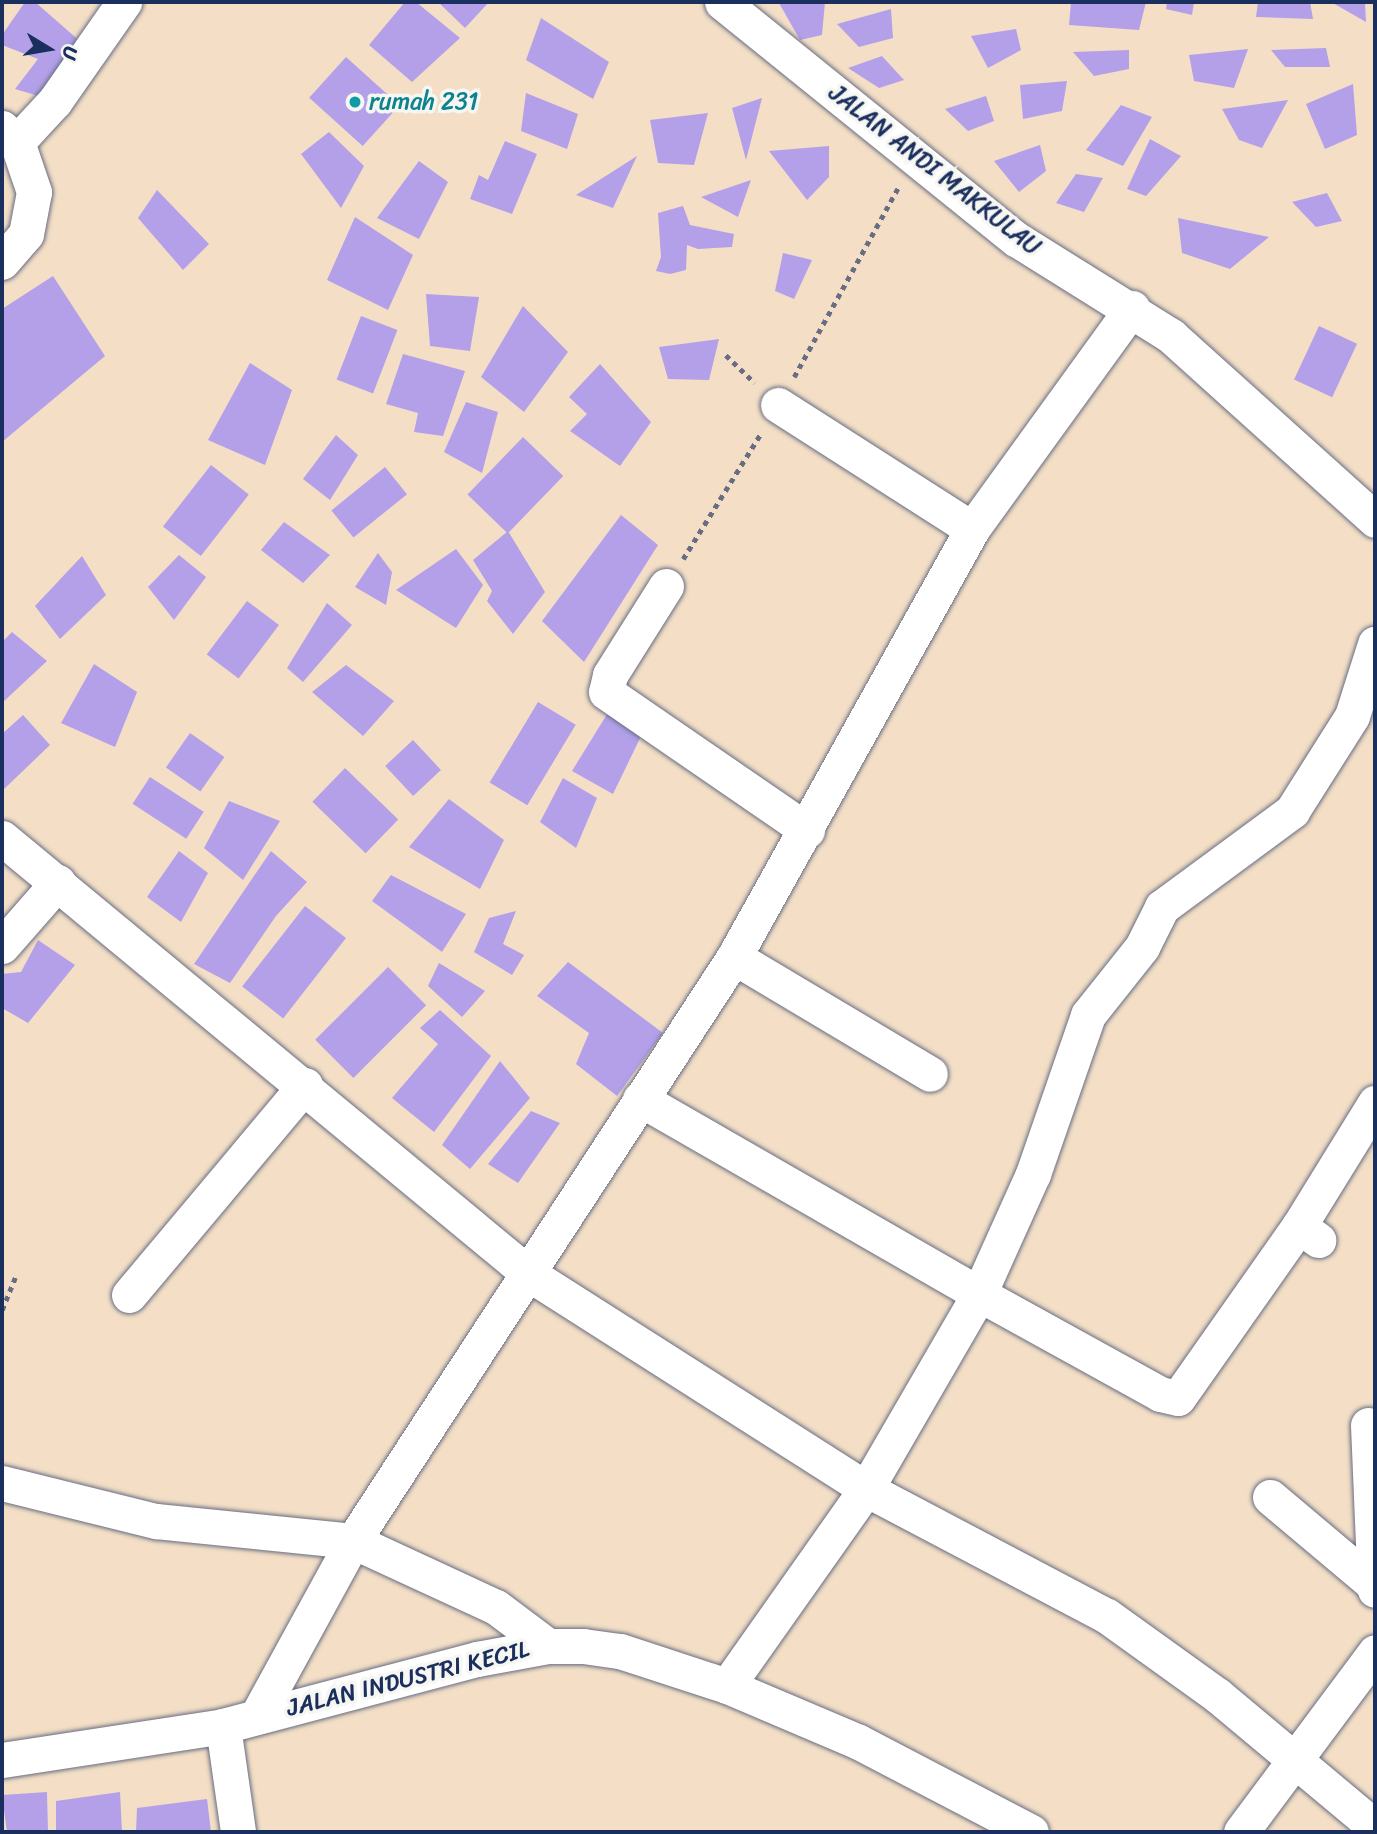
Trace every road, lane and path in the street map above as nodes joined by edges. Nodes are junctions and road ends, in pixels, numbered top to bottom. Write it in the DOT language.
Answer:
graph roads {
  1 [pos="124,2"];
  2 [pos="722,2"];
  3 [pos="9,135"];
  4 [pos="915,157"];
  5 [pos="2,262"];
  6 [pos="1132,308"];
  7 [pos="778,405"];
  8 [pos="1375,520"];
  9 [pos="972,529"];
  10 [pos="666,586"];
  11 [pos="1375,644"];
  12 [pos="807,830"];
  13 [pos="2,838"];
  14 [pos="58,883"];
  15 [pos="2,946"];
  16 [pos="734,957"];
  17 [pos="930,1074"];
  18 [pos="305,1085"];
  19 [pos="640,1099"];
  20 [pos="1375,1103"];
  21 [pos="529,1274"];
  22 [pos="15,1277"];
  23 [pos="979,1294"];
  24 [pos="129,1295"];
  25 [pos="2,1310"];
  26 [pos="1368,1426"];
  27 [pos="2,1483"];
  28 [pos="866,1489"];
  29 [pos="1270,1497"];
  30 [pos="353,1541"];
  31 [pos="1373,1586"];
  32 [pos="548,1646"];
  33 [pos="1375,1652"];
  34 [pos="727,1686"];
  35 [pos="257,1716"];
  36 [pos="223,1726"];
  37 [pos="2,1760"];
  38 [pos="1293,1761"];
  39 [pos="1375,1826"];
  40 [pos="1024,1830"];
  41 [pos="238,1832"];
  42 [pos="1241,1832"];
  1 -- 3 [label="street"];
  2 -- 4 [label="street, JALAN ANDI MAKKULAU"];
  3 -- 5 [label="street"];
  4 -- 6 [label="street, JALAN ANDI MAKKULAU"];
  4 -- 7 [label="path"];
  6 -- 8 [label="street, JALAN ANDI MAKKULAU"];
  6 -- 9 [label="street"];
  7 -- 9 [label="street"];
  7 -- 10 [label="path"];
  9 -- 12 [label="street"];
  10 -- 12 [label="street"];
  11 -- 23 [label="street"];
  12 -- 16 [label="street"];
  13 -- 14 [label="street"];
  14 -- 15 [label="street"];
  14 -- 18 [label="street"];
  16 -- 17 [label="street"];
  16 -- 19 [label="street"];
  18 -- 21 [label="street"];
  18 -- 24 [label="street"];
  19 -- 21 [label="street"];
  19 -- 23 [label="street"];
  20 -- 23 [label="street"];
  21 -- 28 [label="street"];
  21 -- 30 [label="street"];
  22 -- 25 [label="path"];
  23 -- 28 [label="street"];
  26 -- 31 [label="street"];
  27 -- 30 [label="street"];
  28 -- 34 [label="street"];
  28 -- 38 [label="street"];
  29 -- 31 [label="street"];
  30 -- 32 [label="street"];
  30 -- 35 [label="street"];
  32 -- 34 [label="street, JALAN INDUSTRI KECIL"];
  32 -- 35 [label="street, JALAN INDUSTRI KECIL"];
  33 -- 38 [label="street"];
  34 -- 40 [label="street, JALAN INDUSTRI KECIL"];
  35 -- 36 [label="street, JALAN INDUSTRI KECIL"];
  36 -- 37 [label="street, JALAN INDUSTRI KECIL"];
  36 -- 41 [label="street"];
  38 -- 39 [label="street"];
  38 -- 42 [label="street"];
}
